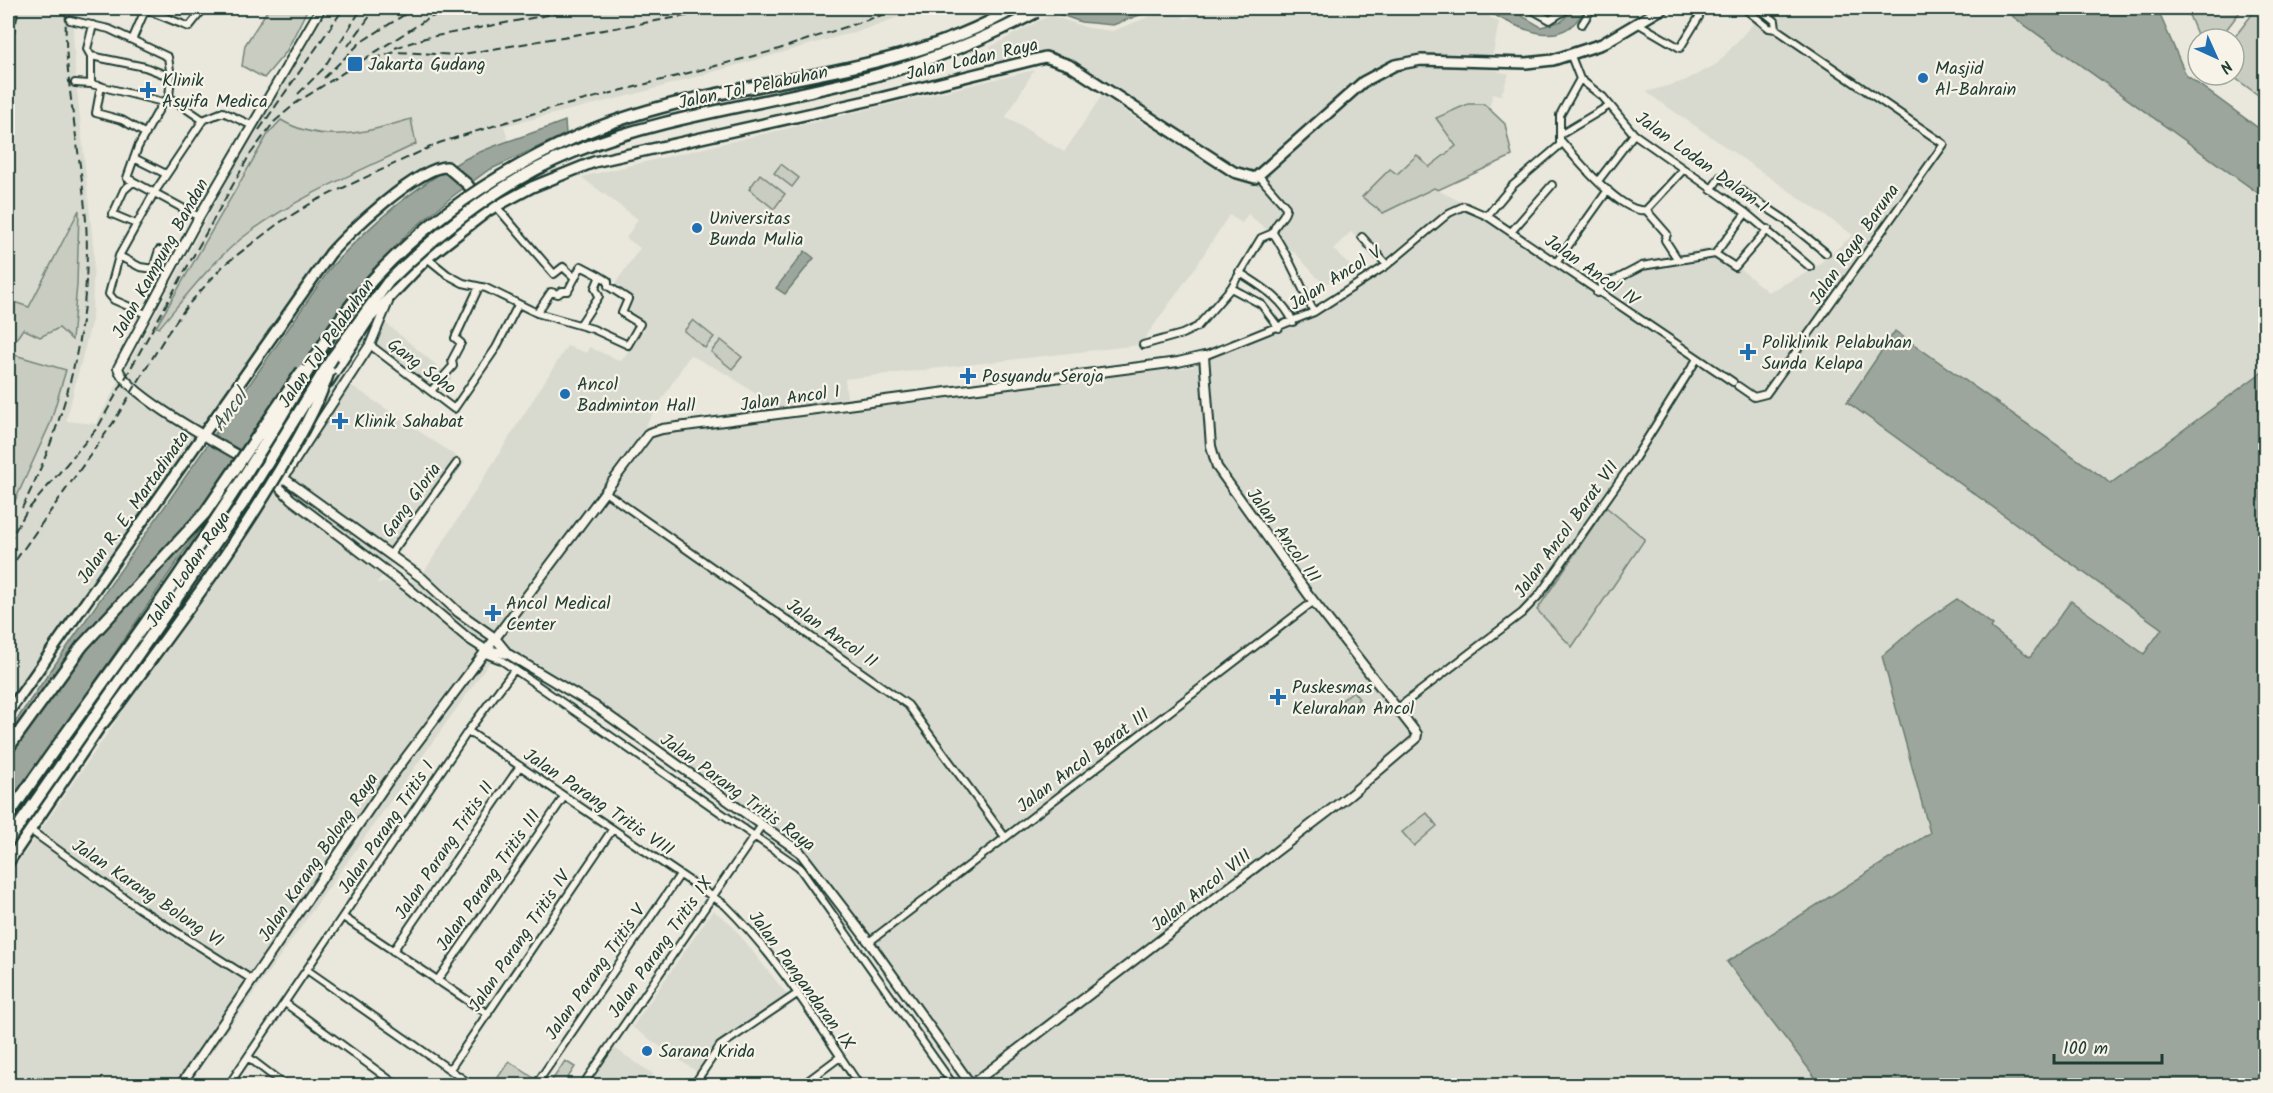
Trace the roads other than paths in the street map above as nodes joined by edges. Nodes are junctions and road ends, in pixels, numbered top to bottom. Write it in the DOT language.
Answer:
graph roads {
  1 [pos="146,8"];
  2 [pos="204,8"];
  3 [pos="321,8"];
  4 [pos="1015,8"];
  5 [pos="1042,8"];
  6 [pos="1529,8"];
  7 [pos="1569,8"];
  8 [pos="1592,8"];
  9 [pos="1663,8"];
  10 [pos="1744,8"];
  11 [pos="1759,8"];
  12 [pos="1700,17"];
  13 [pos="70,20"];
  14 [pos="1582,24"];
  15 [pos="1638,24"];
  16 [pos="93,25"];
  17 [pos="1776,29"];
  18 [pos="133,38"];
  19 [pos="91,56"];
  20 [pos="1571,56"];
  21 [pos="171,77"];
  22 [pos="1580,79"];
  23 [pos="75,84"];
  24 [pos="91,84"];
  25 [pos="100,86"];
  26 [pos="166,100"];
  27 [pos="1610,105"];
  28 [pos="203,120"];
  29 [pos="251,126"];
  30 [pos="146,134"];
  31 [pos="1634,134"];
  32 [pos="1560,135"];
  33 [pos="1562,142"];
  34 [pos="134,158"];
  35 [pos="1683,170"];
  36 [pos="166,174"];
  37 [pos="1259,176"];
  38 [pos="1598,181"];
  39 [pos="133,182"];
  40 [pos="1552,185"];
  41 [pos="1608,190"];
  42 [pos="1711,190"];
  43 [pos="154,193"];
  44 [pos="489,207"];
  45 [pos="1469,207"];
  46 [pos="1646,210"];
  47 [pos="1746,213"];
  48 [pos="1487,216"];
  49 [pos="199,217"];
  50 [pos="136,224"];
  51 [pos="1768,229"];
  52 [pos="1511,232"];
  53 [pos="1273,233"];
  54 [pos="1362,237"];
  55 [pos="159,250"];
  56 [pos="1826,253"];
  57 [pos="1715,254"];
  58 [pos="119,256"];
  59 [pos="427,258"];
  60 [pos="1678,260"];
  61 [pos="1556,263"];
  62 [pos="1387,265"];
  63 [pos="1810,267"];
  64 [pos="153,269"];
  65 [pos="168,271"];
  66 [pos="1239,272"];
  67 [pos="600,276"];
  68 [pos="575,278"];
  69 [pos="478,287"];
  70 [pos="1231,288"];
  71 [pos="1597,292"];
  72 [pos="392,293"];
  73 [pos="518,305"];
  74 [pos="1314,312"];
  75 [pos="146,314"];
  76 [pos="537,314"];
  77 [pos="1293,322"];
  78 [pos="580,325"];
  79 [pos="1279,328"];
  80 [pos="326,341"];
  81 [pos="370,345"];
  82 [pos="1143,345"];
  83 [pos="1204,356"];
  84 [pos="333,357"];
  85 [pos="1697,359"];
  86 [pos="431,392"];
  87 [pos="207,436"];
  88 [pos="457,463"];
  89 [pos="268,472"];
  90 [pos="284,477"];
  91 [pos="278,486"];
  92 [pos="605,492"];
  93 [pos="390,555"];
  94 [pos="1314,601"];
  95 [pos="478,628"];
  96 [pos="495,638"];
  97 [pos="469,639"];
  98 [pos="484,652"];
  99 [pos="508,654"];
  100 [pos="514,670"];
  101 [pos="1398,708"];
  102 [pos="8,713"];
  103 [pos="102,724"];
  104 [pos="468,731"];
  105 [pos="8,748"];
  106 [pos="520,766"];
  107 [pos="564,797"];
  108 [pos="8,816"];
  109 [pos="762,825"];
  110 [pos="30,830"];
  111 [pos="612,830"];
  112 [pos="755,836"];
  113 [pos="1005,837"];
  114 [pos="8,841"];
  115 [pos="8,862"];
  116 [pos="680,876"];
  117 [pos="714,896"];
  118 [pos="343,917"];
  119 [pos="868,942"];
  120 [pos="393,951"];
  121 [pos="307,970"];
  122 [pos="251,979"];
  123 [pos="437,981"];
  124 [pos="797,994"];
  125 [pos="285,1003"];
  126 [pos="488,1014"];
  127 [pos="840,1057"];
  128 [pos="248,1058"];
  129 [pos="450,1069"];
  130 [pos="971,1085"];
  131 [pos="180,1086"];
  132 [pos="228,1086"];
  133 [pos="286,1086"];
  134 [pos="398,1086"];
  135 [pos="473,1086"];
  136 [pos="535,1086"];
  137 [pos="582,1086"];
  138 [pos="693,1086"];
  139 [pos="801,1086"];
  140 [pos="860,1086"];
  141 [pos="954,1086"];
  1 -- 2 [label="street"];
  1 -- 18 [label="street"];
  3 -- 29 [label="street, Jalan Kampung Bandan"];
  4 -- 80 [label="highway, Jalan Tol Pelabuhan, bridge"];
  5 -- 84 [label="highway, Jalan Tol Pelabuhan, bridge"];
  6 -- 7 [label="street"];
  8 -- 14 [label="street"];
  9 -- 15 [label="highway"];
  10 -- 17 [label="street"];
  11 -- 17 [label="street"];
  12 -- 15 [label="street"];
  13 -- 16 [label="street"];
  15 -- 20 [label="highway"];
  16 -- 18 [label="street"];
  16 -- 19 [label="street"];
  17 -- 85 [label="street, Jalan Raya Baruna"];
  18 -- 21 [label="street"];
  19 -- 21 [label="street"];
  19 -- 24 [label="street"];
  20 -- 22 [label="street"];
  20 -- 37 [label="highway"];
  21 -- 26 [label="street"];
  22 -- 27 [label="street, Jalan Lodan Dalam I"];
  22 -- 32 [label="street"];
  23 -- 24 [label="street"];
  24 -- 25 [label="street"];
  25 -- 26 [label="street"];
  25 -- 30 [label="street"];
  26 -- 28 [label="street"];
  26 -- 30 [label="street"];
  27 -- 31 [label="street, Jalan Lodan Dalam I"];
  27 -- 32 [label="street"];
  28 -- 29 [label="street"];
  28 -- 36 [label="street"];
  29 -- 49 [label="street, Jalan Kampung Bandan"];
  30 -- 34 [label="street"];
  31 -- 35 [label="street, Jalan Lodan Dalam I"];
  31 -- 38 [label="street"];
  32 -- 33 [label="street"];
  33 -- 38 [label="street"];
  33 -- 48 [label="street"];
  34 -- 36 [label="street"];
  34 -- 39 [label="street"];
  35 -- 42 [label="street, Jalan Lodan Dalam I"];
  35 -- 46 [label="street"];
  36 -- 43 [label="street"];
  37 -- 44 [label="highway, Jalan Lodan Raya"];
  37 -- 53 [label="street"];
  38 -- 41 [label="street"];
  39 -- 43 [label="street"];
  39 -- 50 [label="street"];
  40 -- 52 [label="street"];
  41 -- 46 [label="street"];
  41 -- 61 [label="street"];
  42 -- 47 [label="street, Jalan Lodan Dalam I"];
  42 -- 56 [label="street"];
  43 -- 49 [label="street"];
  43 -- 50 [label="street"];
  44 -- 59 [label="highway, Jalan Lodan Raya"];
  44 -- 68 [label="street"];
  44 -- 87 [label="highway, Jalan R. E. Martadinata, bridge"];
  45 -- 48 [label="street, Jalan Ancol IV"];
  45 -- 62 [label="street, Jalan Ancol V"];
  46 -- 60 [label="street"];
  47 -- 51 [label="street, Jalan Lodan Dalam I"];
  47 -- 57 [label="street"];
  48 -- 52 [label="street, Jalan Ancol IV"];
  49 -- 65 [label="street, Jalan Kampung Bandan"];
  50 -- 58 [label="street"];
  51 -- 57 [label="street"];
  51 -- 63 [label="street, Jalan Lodan Dalam I"];
  52 -- 61 [label="street, Jalan Ancol IV"];
  53 -- 66 [label="street"];
  53 -- 74 [label="street"];
  54 -- 62 [label="street"];
  55 -- 64 [label="street"];
  57 -- 60 [label="street"];
  58 -- 64 [label="street"];
  58 -- 75 [label="street"];
  59 -- 69 [label="street"];
  59 -- 72 [label="highway, Jalan Lodan Raya"];
  60 -- 71 [label="street"];
  61 -- 71 [label="street, Jalan Ancol IV"];
  62 -- 74 [label="street, Jalan Ancol V"];
  64 -- 65 [label="street"];
  65 -- 75 [label="street, Jalan Kampung Bandan"];
  66 -- 70 [label="street"];
  66 -- 77 [label="street"];
  67 -- 68 [label="street"];
  67 -- 78 [label="street"];
  67 -- 78 [label="street"];
  68 -- 76 [label="street"];
  69 -- 73 [label="street"];
  69 -- 86 [label="street"];
  70 -- 79 [label="street"];
  70 -- 82 [label="street"];
  71 -- 85 [label="street, Jalan Ancol IV"];
  72 -- 81 [label="street, Jalan Lodan Raya"];
  72 -- 89 [label="highway, Jalan Lodan Raya"];
  73 -- 76 [label="street"];
  73 -- 86 [label="street, Gang Soho"];
  74 -- 77 [label="street, Jalan Ancol V"];
  75 -- 87 [label="street, Jalan Kampung Bandan"];
  76 -- 78 [label="street"];
  77 -- 79 [label="street, Jalan Ancol V"];
  79 -- 83 [label="street, Jalan Ancol V"];
  80 -- 105 [label="highway, bridge"];
  80 -- 108 [label="highway, Jalan Tol Pelabuhan, bridge"];
  81 -- 86 [label="street, Gang Soho"];
  81 -- 90 [label="street, Jalan Lodan Raya"];
  83 -- 92 [label="street, Jalan Ancol I"];
  83 -- 94 [label="street, Jalan Ancol III"];
  84 -- 103 [label="highway, bridge"];
  84 -- 114 [label="highway, Jalan Tol Pelabuhan, bridge"];
  85 -- 101 [label="street, Jalan Ancol Barat VII"];
  87 -- 89 [label="street, Jalan Kampung Bandan"];
  87 -- 102 [label="highway, Jalan R. E. Martadinata"];
  88 -- 93 [label="street, Gang Gloria"];
  89 -- 90 [label="street, Jalan Parang Tritis Raya"];
  89 -- 91 [label="street, Jalan Parang Tritis Raya"];
  89 -- 103 [label="highway, Jalan Lodan Raya"];
  90 -- 91 [label="street, Jalan Lodan Raya"];
  90 -- 93 [label="street, Jalan Parang Tritis Raya"];
  91 -- 97 [label="street, Jalan Parang Tritis Raya"];
  92 -- 96 [label="street, Jalan Ancol I"];
  92 -- 113 [label="street, Jalan Ancol II"];
  93 -- 95 [label="street, Jalan Parang Tritis Raya"];
  94 -- 101 [label="street, Jalan Ancol III"];
  94 -- 113 [label="street, Jalan Ancol Barat III"];
  95 -- 96 [label="street, Jalan Parang Tritis Raya"];
  95 -- 97 [label="street"];
  96 -- 98 [label="street, Jalan Ancol I"];
  96 -- 99 [label="street, Jalan Parang Tritis Raya"];
  97 -- 98 [label="street, Jalan Parang Tritis Raya"];
  98 -- 99 [label="street, Jalan Parang Tritis Raya"];
  98 -- 100 [label="street"];
  98 -- 122 [label="street, Jalan Karang Bolong Raya"];
  99 -- 109 [label="street, Jalan Parang Tritis Raya"];
  100 -- 104 [label="street, Jalan Parang Tritis I"];
  100 -- 112 [label="street"];
  101 -- 130 [label="street, Jalan Ancol VIII"];
  103 -- 110 [label="highway, Jalan Lodan Raya"];
  104 -- 106 [label="street, Jalan Parang Tritis VIII"];
  104 -- 118 [label="street, Jalan Parang Tritis I"];
  106 -- 107 [label="street, Jalan Parang Tritis VIII"];
  106 -- 120 [label="street, Jalan Parang Tritis II"];
  107 -- 111 [label="street, Jalan Parang Tritis VIII"];
  107 -- 123 [label="street, Jalan Parang Tritis III"];
  109 -- 112 [label="street, Jalan Parang Tritis IX"];
  109 -- 119 [label="street, Jalan Parang Tritis Raya"];
  110 -- 115 [label="highway, Jalan Lodan Raya"];
  110 -- 122 [label="street, Jalan Karang Bolong VI"];
  111 -- 116 [label="street, Jalan Parang Tritis VIII"];
  111 -- 126 [label="street, Jalan Parang Tritis IV"];
  112 -- 117 [label="street, Jalan Parang Tritis IX"];
  112 -- 141 [label="street"];
  113 -- 119 [label="street, Jalan Ancol Barat III"];
  116 -- 117 [label="street, Jalan Parang Tritis VIII"];
  116 -- 136 [label="street, Jalan Parang Tritis V"];
  117 -- 124 [label="street, Jalan Pangandaran IX"];
  117 -- 137 [label="street, Jalan Parang Tritis IX"];
  118 -- 120 [label="street"];
  118 -- 121 [label="street, Jalan Parang Tritis I"];
  119 -- 130 [label="street, Jalan Parang Tritis Raya"];
  120 -- 123 [label="street"];
  121 -- 125 [label="street, Jalan Parang Tritis I"];
  121 -- 129 [label="street"];
  122 -- 131 [label="street, Jalan Karang Bolong Raya"];
  123 -- 126 [label="street"];
  124 -- 127 [label="street, Jalan Pangandaran IX"];
  124 -- 138 [label="street"];
  125 -- 128 [label="street, Jalan Parang Tritis I"];
  125 -- 134 [label="street"];
  126 -- 129 [label="street, Jalan Parang Tritis IV"];
  127 -- 139 [label="street"];
  127 -- 140 [label="street, Jalan Pangandaran IX"];
  128 -- 132 [label="street, Jalan Parang Tritis I"];
  128 -- 133 [label="street"];
  129 -- 135 [label="street"];
}
